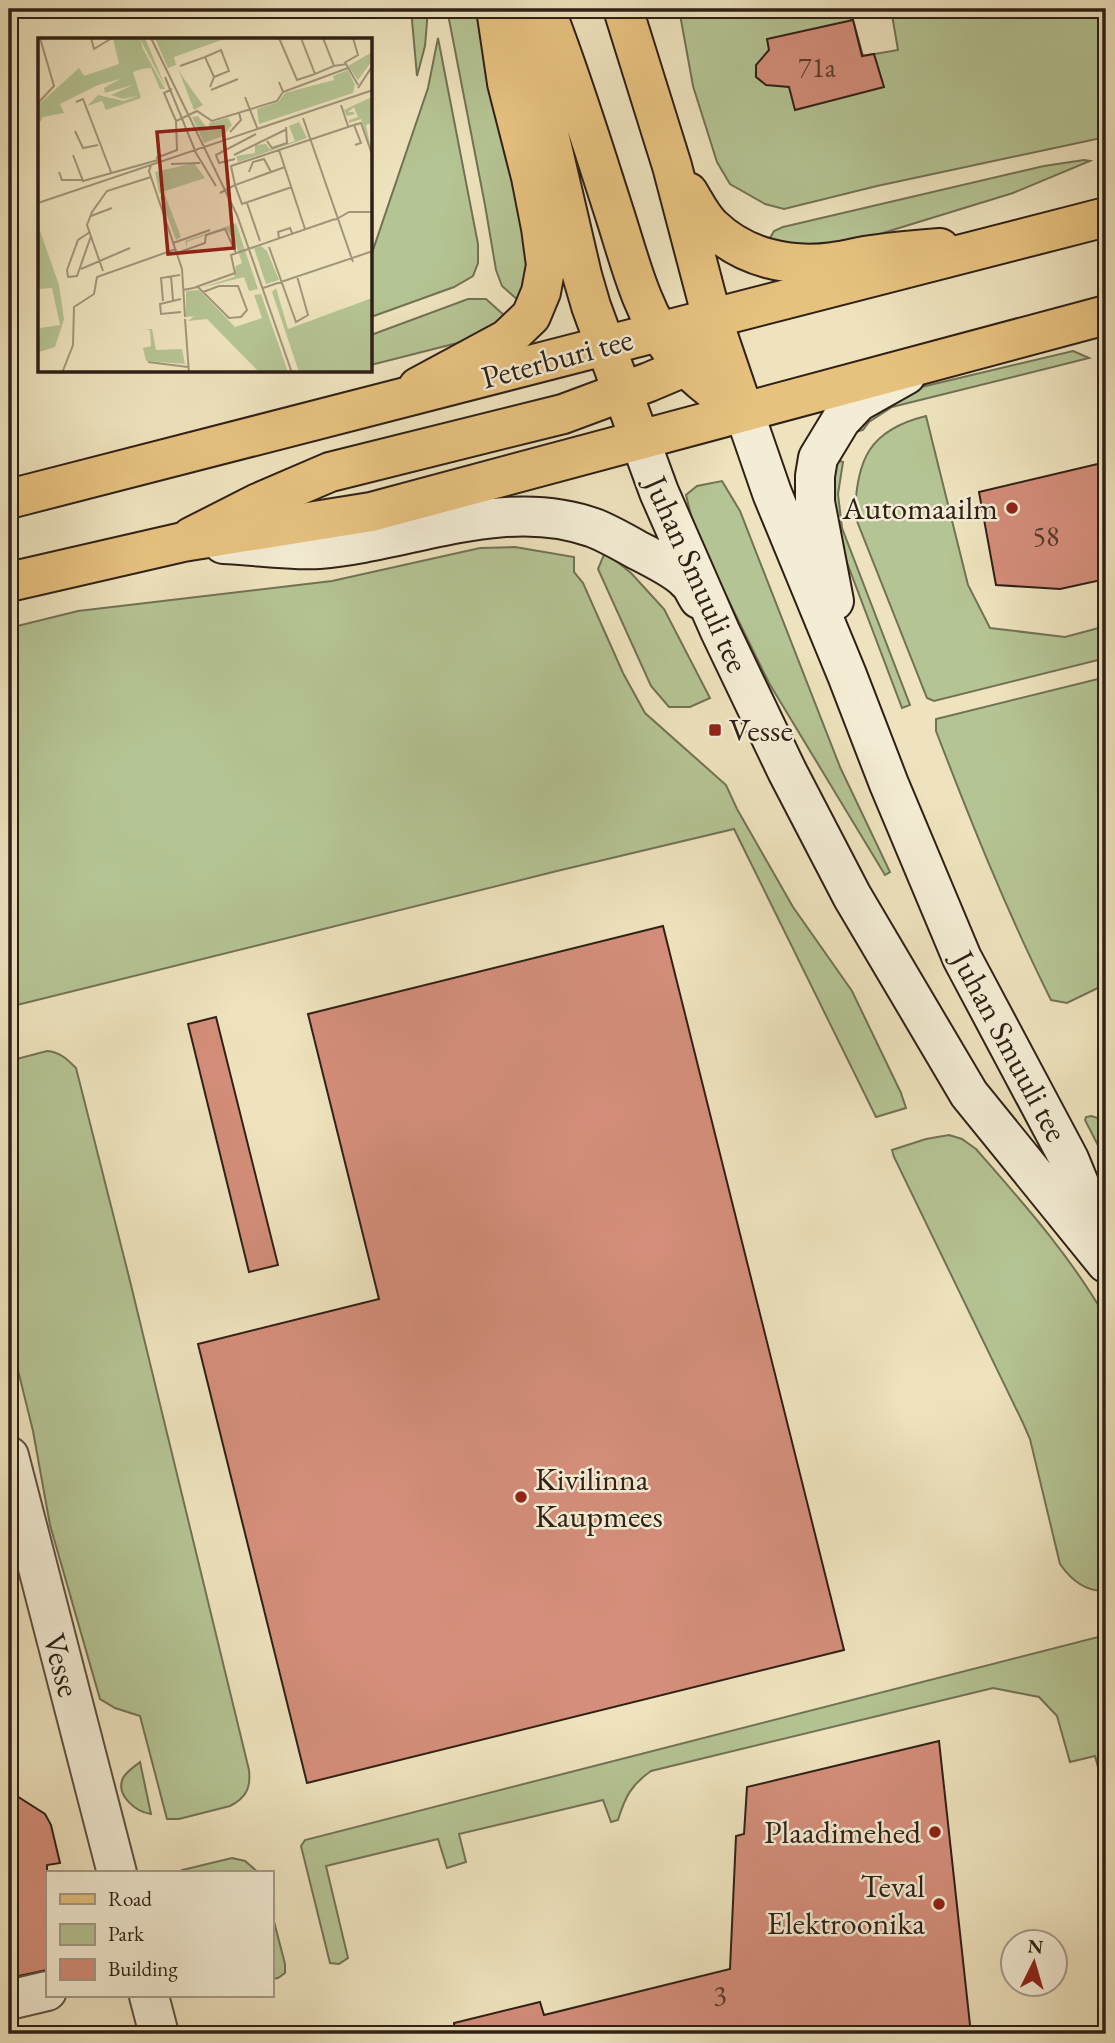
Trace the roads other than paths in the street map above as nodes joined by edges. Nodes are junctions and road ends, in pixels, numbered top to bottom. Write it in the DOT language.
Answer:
graph roads {
  1 [pos="496,9"];
  2 [pos="520,9"];
  3 [pos="545,9"];
  4 [pos="623,9"];
  5 [pos="672,166"];
  6 [pos="1106,218"];
  7 [pos="1011,241"];
  8 [pos="1106,315"];
  9 [pos="712,318"];
  10 [pos="658,331"];
  11 [pos="606,345"];
  12 [pos="925,363"];
  13 [pos="687,366"];
  14 [pos="622,392"];
  15 [pos="397,399"];
  16 [pos="744,412"];
  17 [pos="640,440"];
  18 [pos="9,499"];
  19 [pos="183,542"];
  20 [pos="9,582"];
  21 [pos="720,631"];
  22 [pos="847,675"];
  23 [pos="1106,1251"];
  24 [pos="1106,1263"];
  25 [pos="9,1456"];
  26 [pos="116,1871"];
  27 [pos="46,1991"];
  28 [pos="149,1997"];
  29 [pos="9,2000"];
  30 [pos="159,2034"];
  1 -- 15 [label="main road"];
  2 -- 11 [label="main road, Juhan Smuuli tee"];
  3 -- 10 [label="main road"];
  4 -- 5 [label="main road, Juhan Smuuli tee"];
  5 -- 7 [label="main road"];
  5 -- 9 [label="main road, Juhan Smuuli tee"];
  6 -- 7 [label="main road, Peterburi tee"];
  7 -- 9 [label="main road, Peterburi tee"];
  8 -- 12 [label="main road"];
  9 -- 10 [label="main road, Peterburi tee"];
  9 -- 13 [label="main road"];
  9 -- 16 [label="main road, Juhan Smuuli tee"];
  10 -- 11 [label="main road, Peterburi tee"];
  10 -- 13 [label="main road"];
  11 -- 14 [label="main road, Juhan Smuuli tee"];
  11 -- 15 [label="main road, Peterburi tee"];
  12 -- 16 [label="main road"];
  12 -- 22 [label="main road"];
  13 -- 14 [label="main road"];
  13 -- 16 [label="main road"];
  14 -- 17 [label="main road, Juhan Smuuli tee"];
  14 -- 19 [label="main road"];
  15 -- 18 [label="main road, Peterburi tee"];
  16 -- 17 [label="main road"];
  16 -- 22 [label="main road, Juhan Smuuli tee"];
  17 -- 19 [label="main road"];
  17 -- 21 [label="main road, Juhan Smuuli tee"];
  19 -- 20 [label="main road"];
  19 -- 21 [label="main road"];
  21 -- 24 [label="main road, Juhan Smuuli tee"];
  22 -- 23 [label="main road, Juhan Smuuli tee"];
  25 -- 26 [label="main road, Vesse"];
  27 -- 29 [label="main road"];
  28 -- 30 [label="main road"];
}
